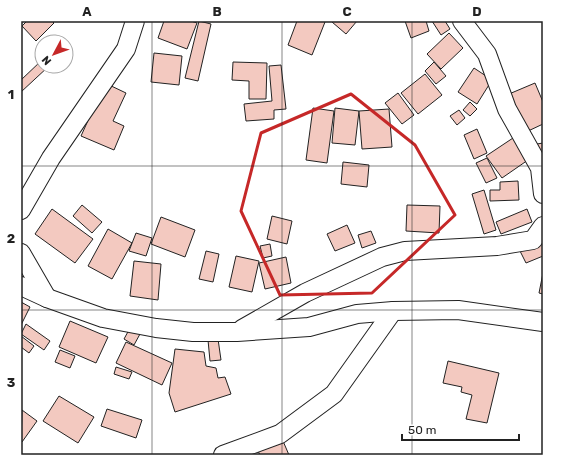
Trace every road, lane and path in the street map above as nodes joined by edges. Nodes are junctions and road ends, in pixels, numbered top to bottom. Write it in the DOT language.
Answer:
graph roads {
  1 [pos="135,21"];
  2 [pos="462,21"];
  3 [pos="543,194"];
  4 [pos="21,210"];
  5 [pos="543,226"];
  6 [pos="21,253"];
  7 [pos="21,286"];
  8 [pos="47,298"];
  9 [pos="393,311"];
  10 [pos="543,322"];
  11 [pos="237,332"];
  12 [pos="224,455"];
  1 -- 4 [label="street"];
  2 -- 3 [label="street"];
  5 -- 11 [label="street"];
  6 -- 8 [label="street"];
  7 -- 8 [label="street"];
  8 -- 11 [label="street"];
  9 -- 10 [label="street"];
  9 -- 11 [label="street"];
  9 -- 12 [label="street"];
}
